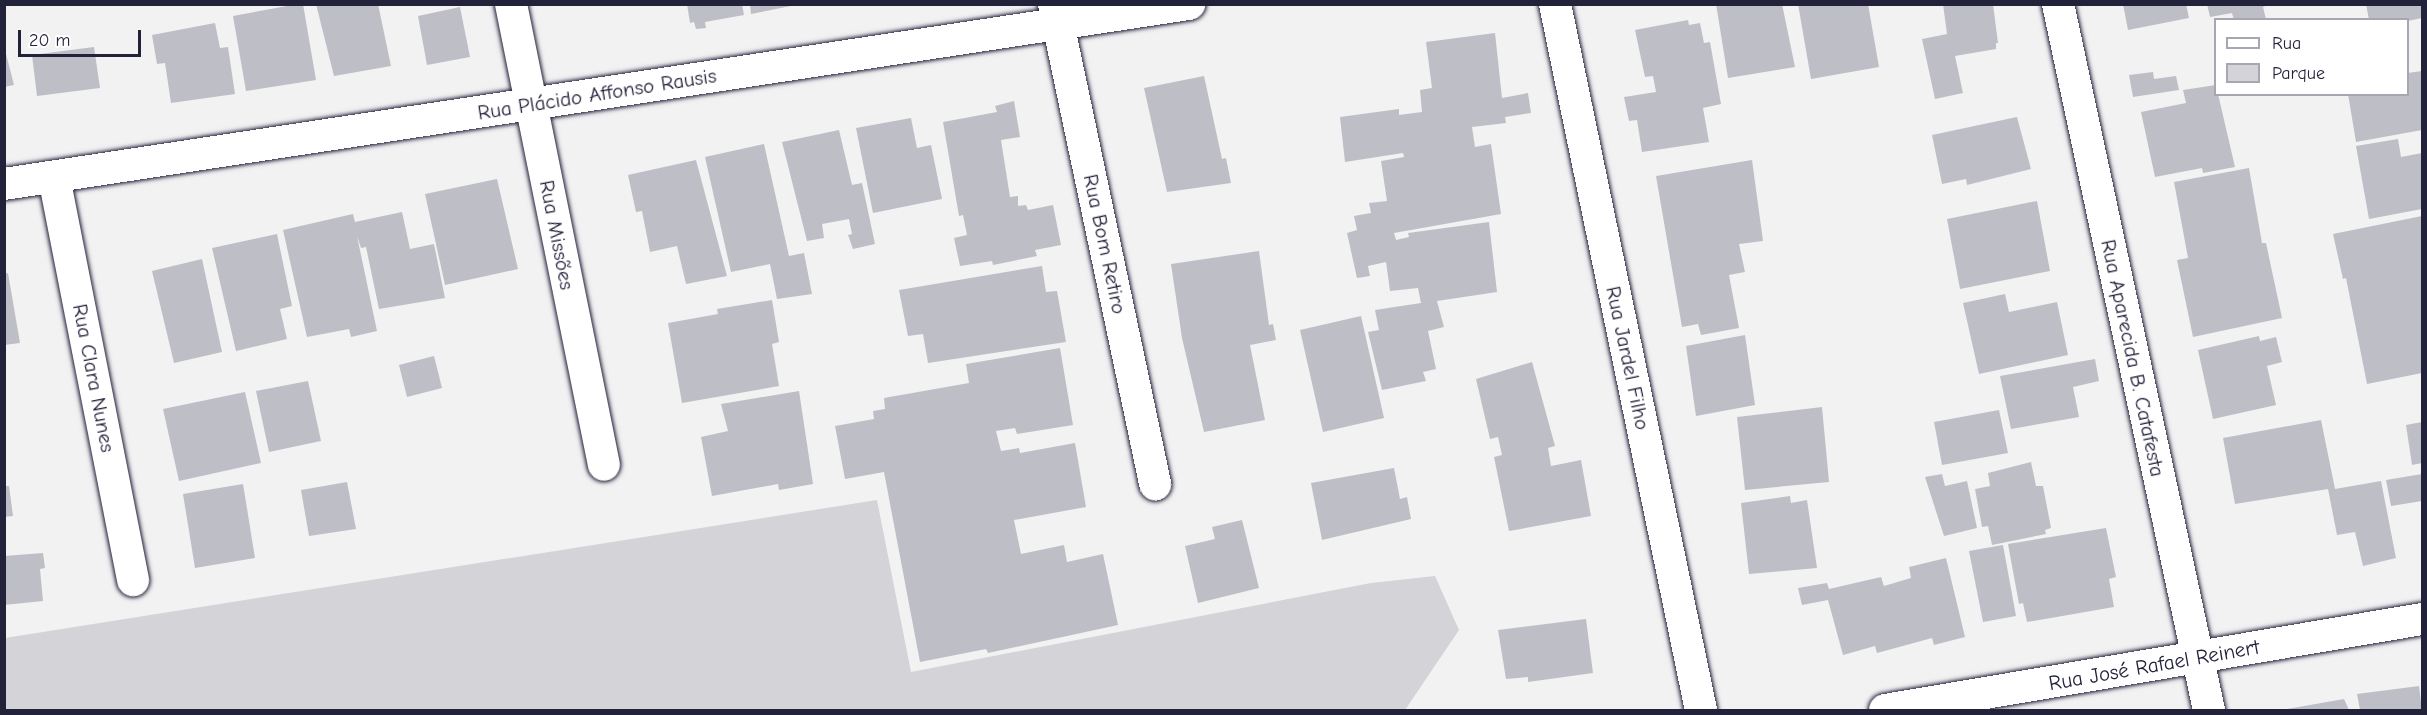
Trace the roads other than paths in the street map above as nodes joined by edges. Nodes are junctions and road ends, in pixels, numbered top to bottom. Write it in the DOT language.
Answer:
graph roads {
  1 [pos="511,4"];
  2 [pos="1188,4"];
  3 [pos="1555,4"];
  4 [pos="2058,4"];
  5 [pos="1056,14"];
  6 [pos="531,104"];
  7 [pos="54,177"];
  8 [pos="4,184"];
  9 [pos="604,465"];
  10 [pos="1155,484"];
  11 [pos="133,580"];
  12 [pos="2422,619"];
  13 [pos="2198,657"];
  14 [pos="1701,711"];
  15 [pos="1884,711"];
  16 [pos="2209,711"];
  1 -- 6 [label="street, Rua Missões"];
  2 -- 5 [label="street, Rua Plácido Affonso Rausis"];
  3 -- 14 [label="street, Rua Jardel Filho"];
  4 -- 13 [label="street, Rua Aparecida B. Catafesta"];
  5 -- 6 [label="street, Rua Plácido Affonso Rausis"];
  5 -- 10 [label="street, Rua Bom Retiro"];
  6 -- 7 [label="street, Rua Plácido Affonso Rausis"];
  6 -- 9 [label="street, Rua Missões"];
  7 -- 8 [label="street, Rua Plácido Affonso Rausis"];
  7 -- 11 [label="street, Rua Clara Nunes"];
  12 -- 13 [label="street, Rua José Rafael Reinert"];
  13 -- 15 [label="street, Rua José Rafael Reinert"];
  13 -- 16 [label="street, Rua Aparecida B. Catafesta"];
}
